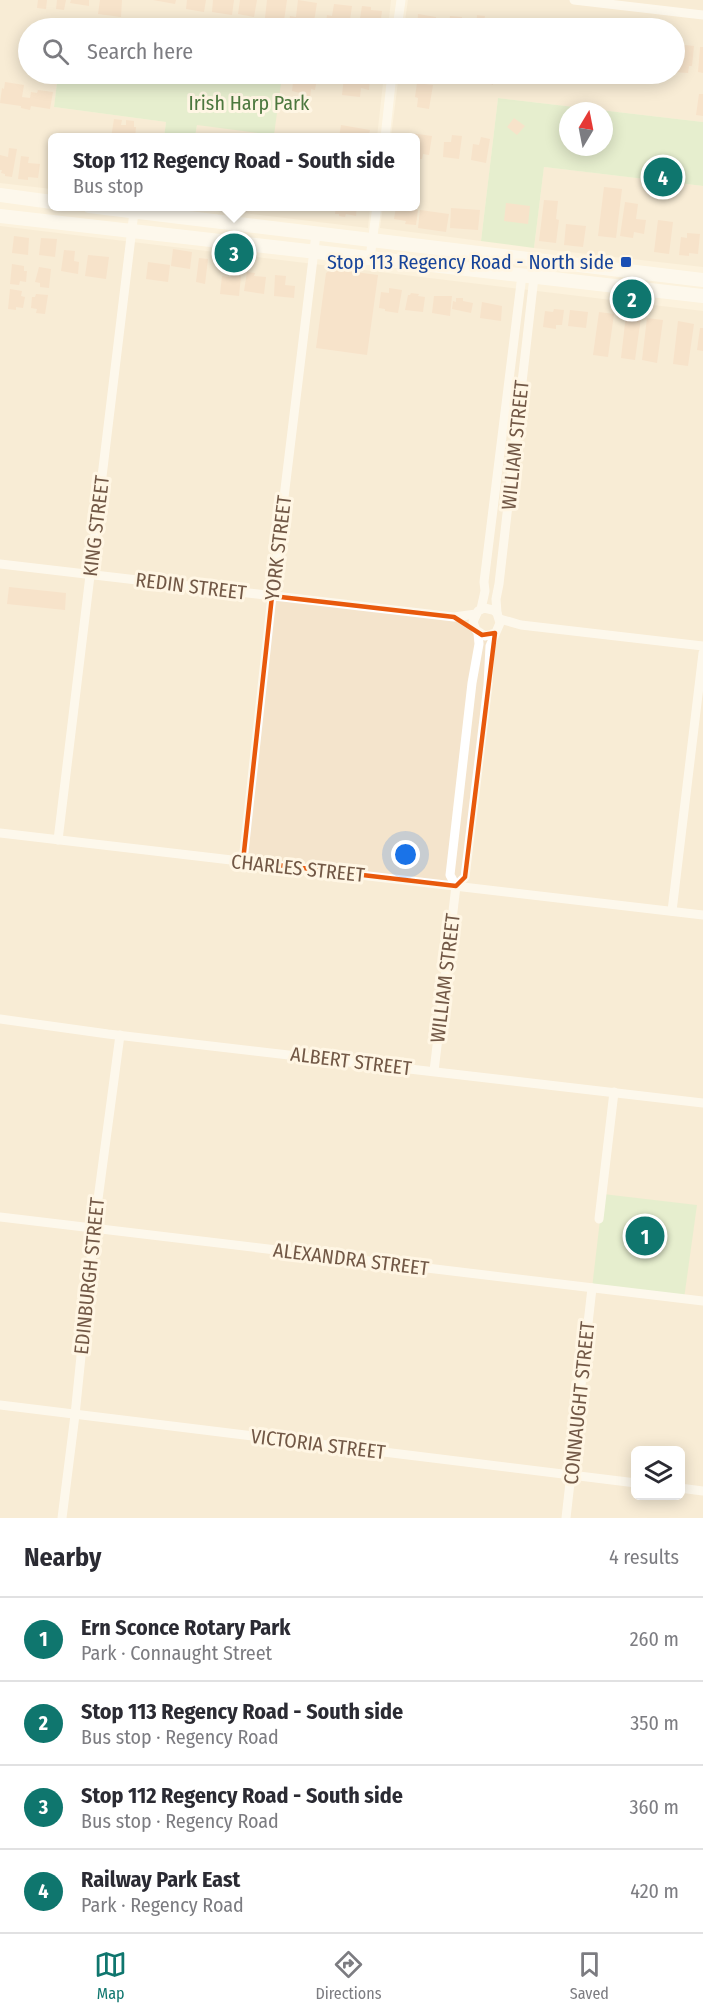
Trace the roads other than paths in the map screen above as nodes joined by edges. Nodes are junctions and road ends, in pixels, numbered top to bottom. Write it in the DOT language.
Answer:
graph roads {
  1 [pos="400,0"];
  2 [pos="574,0"];
  3 [pos="703,15"];
  4 [pos="398,18"];
  5 [pos="391,84"];
  6 [pos="386,133"];
  7 [pos="0,195"];
  8 [pos="48,201"];
  9 [pos="125,211"];
  10 [pos="376,211"];
  11 [pos="134,212"];
  12 [pos="0,216"];
  13 [pos="132,231"];
  14 [pos="316,234"];
  15 [pos="372,240"];
  16 [pos="315,252"];
  17 [pos="370,258"];
  18 [pos="528,276"];
  19 [pos="703,280"];
  20 [pos="703,296"];
  21 [pos="0,564"];
  22 [pos="90,574"];
  23 [pos="272,596"];
  24 [pos="478,611"];
  25 [pos="454,617"];
  26 [pos="498,624"];
  27 [pos="476,630"];
  28 [pos="703,646"];
  29 [pos="703,653"];
  30 [pos="0,833"];
  31 [pos="58,840"];
  32 [pos="243,861"];
  33 [pos="456,885"];
  34 [pos="672,911"];
  35 [pos="703,915"];
  36 [pos="0,1019"];
  37 [pos="120,1035"];
  38 [pos="434,1071"];
  39 [pos="614,1092"];
  40 [pos="703,1103"];
  41 [pos="0,1217"];
  42 [pos="599,1219"];
  43 [pos="94,1229"];
  44 [pos="592,1288"];
  45 [pos="703,1301"];
  46 [pos="0,1405"];
  47 [pos="75,1415"];
  48 [pos="572,1475"];
  49 [pos="631,1482"];
  50 [pos="685,1489"];
  51 [pos="703,1491"];
  52 [pos="62,1518"];
  53 [pos="566,1518"];
  1 -- 4 [label="street"];
  2 -- 3 [label="street"];
  5 -- 6 [label="street"];
  7 -- 8 [label="main road"];
  9 -- 11 [label="main road"];
  10 -- 15 [label="street"];
  11 -- 13 [label="street, KING STREET"];
  11 -- 14 [label="main road"];
  12 -- 13 [label="main road"];
  13 -- 16 [label="main road"];
  13 -- 22 [label="street, KING STREET"];
  14 -- 15 [label="main road"];
  14 -- 16 [label="street, YORK STREET"];
  15 -- 17 [label="street"];
  15 -- 19 [label="main road"];
  16 -- 17 [label="main road"];
  16 -- 23 [label="street, YORK STREET"];
  17 -- 18 [label="main road"];
  18 -- 20 [label="main road"];
  18 -- 24 [label="street, WILLIAM STREET"];
  18 -- 26 [label="street, WILLIAM STREET"];
  21 -- 22 [label="street, REDIN STREET"];
  22 -- 23 [label="street, REDIN STREET"];
  22 -- 31 [label="street, KING STREET"];
  23 -- 25 [label="street, REDIN STREET"];
  23 -- 32 [label="street, YORK STREET"];
  24 -- 25 [label="street, REDIN STREET"];
  24 -- 26 [label="street"];
  24 -- 27 [label="street"];
  25 -- 27 [label="street, REDIN STREET"];
  26 -- 27 [label="street"];
  26 -- 28 [label="street"];
  26 -- 33 [label="street, WILLIAM STREET"];
  27 -- 33 [label="street, WILLIAM STREET"];
  29 -- 34 [label="street"];
  30 -- 31 [label="street, CHARLES STREET"];
  31 -- 32 [label="street, CHARLES STREET"];
  32 -- 33 [label="street, CHARLES STREET"];
  33 -- 34 [label="street, CHARLES STREET"];
  33 -- 38 [label="street, WILLIAM STREET"];
  34 -- 35 [label="street, CHARLES STREET"];
  36 -- 37 [label="street, ALBERT STREET"];
  37 -- 38 [label="street, ALBERT STREET"];
  37 -- 43 [label="street, EDINBURGH STREET"];
  38 -- 39 [label="street, ALBERT STREET"];
  39 -- 40 [label="street, ALBERT STREET"];
  39 -- 42 [label="street"];
  41 -- 43 [label="street, ALEXANDRA STREET"];
  43 -- 44 [label="street, ALEXANDRA STREET"];
  43 -- 47 [label="street, EDINBURGH STREET"];
  44 -- 45 [label="street, ALEXANDRA STREET"];
  44 -- 48 [label="street, CONNAUGHT STREET"];
  46 -- 47 [label="street, VICTORIA STREET"];
  47 -- 48 [label="street, VICTORIA STREET"];
  47 -- 52 [label="street, EDINBURGH STREET"];
  48 -- 49 [label="street, VICTORIA STREET"];
  48 -- 53 [label="street, CONNAUGHT STREET"];
  50 -- 51 [label="street"];
}
